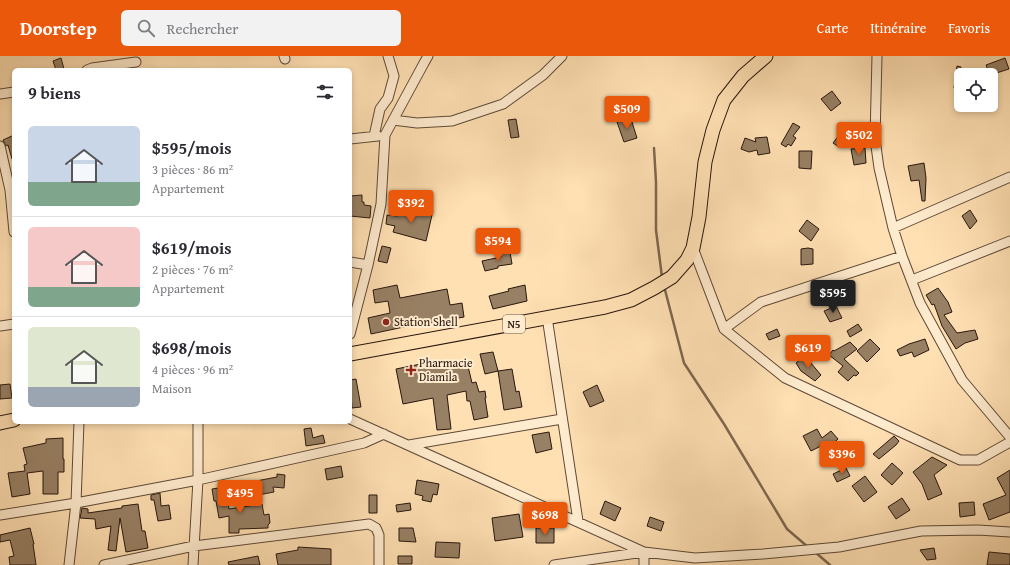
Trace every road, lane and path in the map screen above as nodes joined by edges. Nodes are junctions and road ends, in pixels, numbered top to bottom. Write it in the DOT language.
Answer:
graph roads {
  1 [pos="388,56"];
  2 [pos="428,56"];
  3 [pos="562,56"];
  4 [pos="766,56"];
  5 [pos="877,56"];
  6 [pos="137,63"];
  7 [pos="92,68"];
  8 [pos="12,92"];
  9 [pos="0,94"];
  10 [pos="393,120"];
  11 [pos="385,135"];
  12 [pos="374,136"];
  13 [pos="352,138"];
  14 [pos="0,146"];
  15 [pos="1010,177"];
  16 [pos="12,189"];
  17 [pos="0,190"];
  18 [pos="893,228"];
  19 [pos="1010,242"];
  20 [pos="690,254"];
  21 [pos="902,256"];
  22 [pos="352,262"];
  23 [pos="368,264"];
  24 [pos="912,280"];
  25 [pos="547,317"];
  26 [pos="12,324"];
  27 [pos="0,326"];
  28 [pos="352,326"];
  29 [pos="724,329"];
  30 [pos="352,354"];
  31 [pos="562,419"];
  32 [pos="12,420"];
  33 [pos="352,420"];
  34 [pos="0,423"];
  35 [pos="79,424"];
  36 [pos="198,424"];
  37 [pos="384,434"];
  38 [pos="1010,437"];
  39 [pos="1010,442"];
  40 [pos="409,445"];
  41 [pos="198,480"];
  42 [pos="76,503"];
  43 [pos="0,515"];
  44 [pos="578,521"];
  45 [pos="1010,532"];
  46 [pos="194,546"];
  47 [pos="644,552"];
  48 [pos="69,565"];
  49 [pos="104,565"];
  50 [pos="192,565"];
  51 [pos="379,565"];
  52 [pos="554,565"];
  53 [pos="644,565"];
  1 -- 12 [label="street"];
  2 -- 10 [label="street"];
  3 -- 10 [label="street"];
  4 -- 20 [label="highway"];
  5 -- 18 [label="street"];
  6 -- 7 [label="street"];
  8 -- 9 [label="street"];
  10 -- 11 [label="street"];
  11 -- 12 [label="street"];
  11 -- 23 [label="street"];
  12 -- 13 [label="street"];
  14 -- 16 [label="street"];
  15 -- 18 [label="street"];
  16 -- 17 [label="street"];
  18 -- 21 [label="street"];
  19 -- 24 [label="street"];
  20 -- 25 [label="highway, N5"];
  20 -- 29 [label="street"];
  21 -- 24 [label="street"];
  21 -- 29 [label="street"];
  22 -- 23 [label="street"];
  23 -- 28 [label="street"];
  24 -- 38 [label="street"];
  25 -- 30 [label="highway, N5"];
  25 -- 31 [label="street"];
  26 -- 27 [label="street"];
  29 -- 39 [label="street"];
  31 -- 40 [label="street"];
  31 -- 44 [label="street"];
  32 -- 34 [label="highway"];
  33 -- 37 [label="street"];
  35 -- 42 [label="street"];
  36 -- 41 [label="street"];
  37 -- 40 [label="street"];
  37 -- 41 [label="street"];
  40 -- 44 [label="street"];
  41 -- 42 [label="street"];
  41 -- 46 [label="street"];
  42 -- 43 [label="street"];
  42 -- 48 [label="street"];
  44 -- 47 [label="street"];
  45 -- 47 [label="street"];
  46 -- 49 [label="street"];
  46 -- 50 [label="street"];
  46 -- 51 [label="street"];
  47 -- 52 [label="street"];
  47 -- 53 [label="street"];
}
